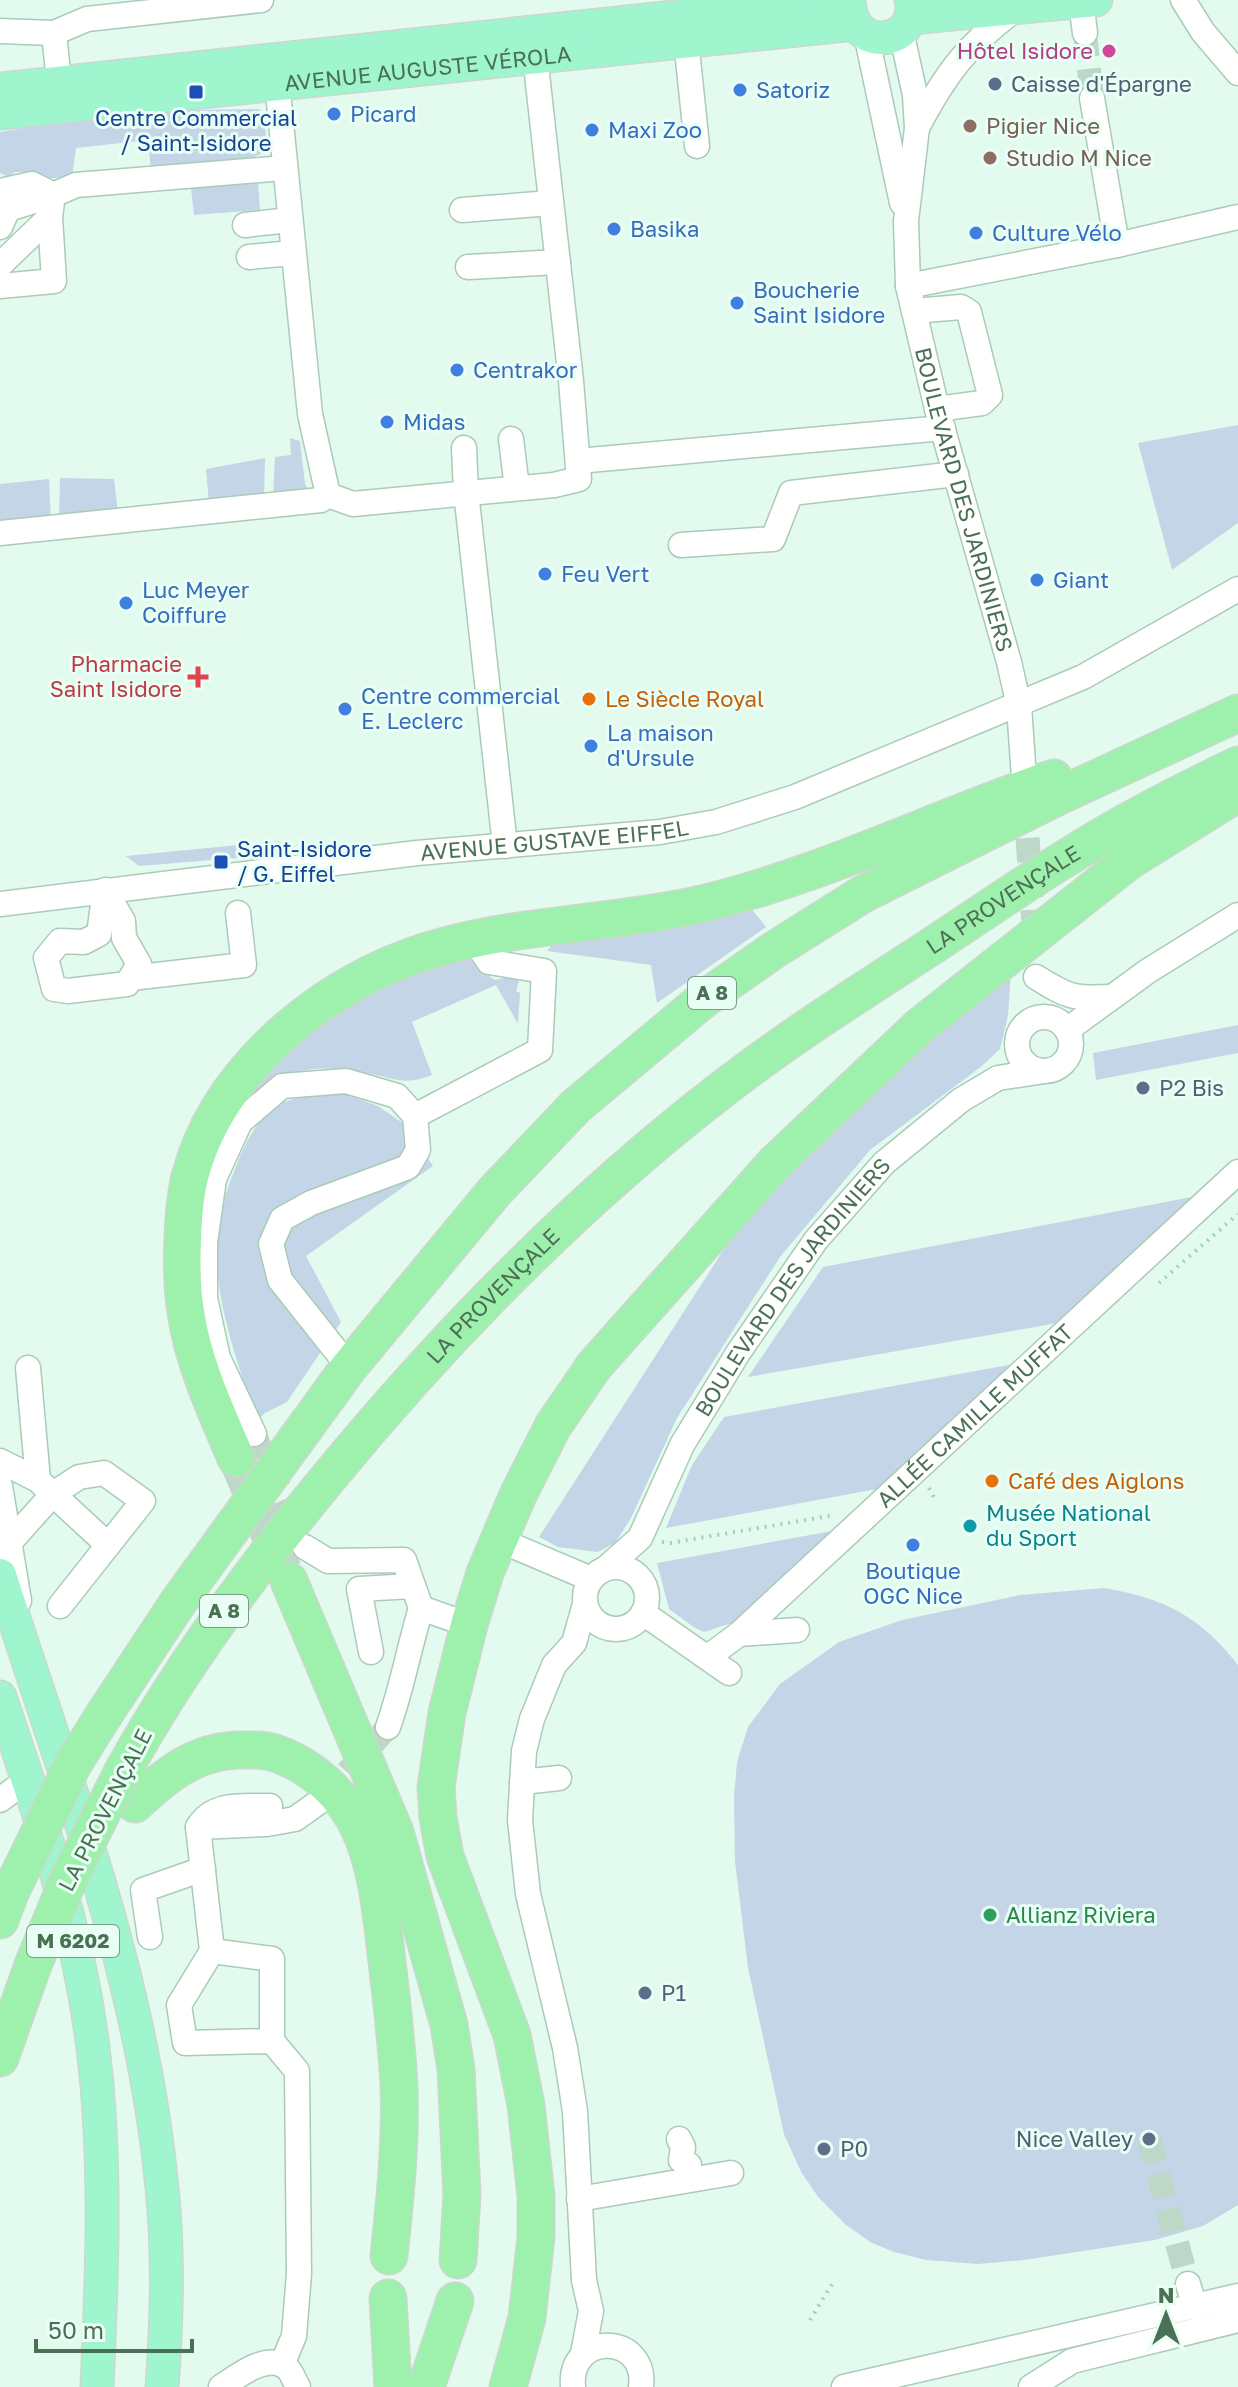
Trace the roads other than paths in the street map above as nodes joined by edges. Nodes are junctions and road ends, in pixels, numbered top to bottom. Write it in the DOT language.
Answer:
graph roads {
  1 [pos="261,0"];
  2 [pos="833,0"];
  3 [pos="1183,0"];
  4 [pos="1016,9"];
  5 [pos="1087,11"];
  6 [pos="908,16"];
  7 [pos="857,19"];
  8 [pos="0,31"];
  9 [pos="54,33"];
  10 [pos="686,40"];
  11 [pos="535,56"];
  12 [pos="1238,73"];
  13 [pos="59,82"];
  14 [pos="277,83"];
  15 [pos="0,89"];
  16 [pos="1092,98"];
  17 [pos="0,113"];
  18 [pos="917,128"];
  19 [pos="697,146"];
  20 [pos="284,168"];
  21 [pos="551,203"];
  22 [pos="52,206"];
  23 [pos="462,210"];
  24 [pos="2,211"];
  25 [pos="1238,217"];
  26 [pos="289,220"];
  27 [pos="906,221"];
  28 [pos="245,225"];
  29 [pos="0,242"];
  30 [pos="1117,245"];
  31 [pos="293,253"];
  32 [pos="249,257"];
  33 [pos="558,262"];
  34 [pos="0,265"];
  35 [pos="468,267"];
  36 [pos="0,286"];
  37 [pos="908,286"];
  38 [pos="914,311"];
  39 [pos="940,419"];
  40 [pos="511,439"];
  41 [pos="464,448"];
  42 [pos="578,461"];
  43 [pos="956,474"];
  44 [pos="517,488"];
  45 [pos="466,492"];
  46 [pos="328,495"];
  47 [pos="0,533"];
  48 [pos="681,545"];
  49 [pos="1238,589"];
  50 [pos="1019,706"];
  51 [pos="1232,716"];
  52 [pos="1238,765"];
  53 [pos="1024,778"];
  54 [pos="1238,793"];
  55 [pos="505,846"];
  56 [pos="0,887"];
  57 [pos="105,890"];
  58 [pos="68,894"];
  59 [pos="0,904"];
  60 [pos="238,913"];
  61 [pos="1238,915"];
  62 [pos="99,934"];
  63 [pos="124,938"];
  64 [pos="474,940"];
  65 [pos="131,978"];
  66 [pos="1110,997"];
  67 [pos="1039,1017"];
  68 [pos="1067,1030"];
  69 [pos="1017,1044"];
  70 [pos="1044,1071"];
  71 [pos="998,1078"];
  72 [pos="415,1116"];
  73 [pos="1238,1172"];
  74 [pos="349,1367"];
  75 [pos="28,1368"];
  76 [pos="245,1446"];
  77 [pos="0,1461"];
  78 [pos="0,1486"];
  79 [pos="46,1487"];
  80 [pos="640,1538"];
  81 [pos="499,1540"];
  82 [pos="10,1542"];
  83 [pos="108,1545"];
  84 [pos="305,1547"];
  85 [pos="598,1574"];
  86 [pos="0,1575"];
  87 [pos="289,1581"];
  88 [pos="417,1597"];
  89 [pos="585,1604"];
  90 [pos="645,1604"];
  91 [pos="60,1606"];
  92 [pos="469,1625"];
  93 [pos="617,1629"];
  94 [pos="797,1630"];
  95 [pos="739,1634"];
  96 [pos="574,1643"];
  97 [pos="371,1652"];
  98 [pos="708,1657"];
  99 [pos="29,1666"];
  100 [pos="729,1673"];
  101 [pos="0,1697"];
  102 [pos="388,1727"];
  103 [pos="559,1778"];
  104 [pos="28,1779"];
  105 [pos="522,1782"];
  106 [pos="129,1788"];
  107 [pos="323,1799"];
  108 [pos="0,1800"];
  109 [pos="270,1806"];
  110 [pos="198,1827"];
  111 [pos="203,1869"];
  112 [pos="5,1907"];
  113 [pos="150,1937"];
  114 [pos="212,1951"];
  115 [pos="272,2041"];
  116 [pos="0,2058"];
  117 [pos="731,2173"];
  118 [pos="101,2194"];
  119 [pos="579,2199"];
  120 [pos="389,2256"];
  121 [pos="458,2260"];
  122 [pos="1238,2296"];
  123 [pos="388,2298"];
  124 [pos="455,2301"];
  125 [pos="591,2311"];
  126 [pos="1238,2320"];
  127 [pos="621,2348"];
  128 [pos="583,2354"];
  129 [pos="282,2365"];
  130 [pos="641,2379"];
  131 [pos="572,2386"];
  132 [pos="79,2387"];
  133 [pos="97,2387"];
  134 [pos="162,2387"];
  135 [pos="221,2387"];
  136 [pos="298,2387"];
  137 [pos="393,2387"];
  138 [pos="426,2387"];
  139 [pos="508,2387"];
  140 [pos="665,2387"];
  141 [pos="844,2387"];
  142 [pos="1031,2387"];
  1 -- 9 [label="street"];
  2 -- 13 [label="main road, AVENUE AUGUSTE VÉROLA"];
  3 -- 12 [label="street"];
  4 -- 5 [label="main road"];
  4 -- 6 [label="main road"];
  4 -- 18 [label="street, BOULEVARD DES JARDINIERS"];
  6 -- 7 [label="main road, AVENUE AUGUSTE VÉROLA"];
  6 -- 18 [label="street, BOULEVARD DES JARDINIERS"];
  7 -- 10 [label="main road, AVENUE AUGUSTE VÉROLA"];
  7 -- 27 [label="street, BOULEVARD DES JARDINIERS"];
  8 -- 9 [label="street"];
  9 -- 13 [label="street"];
  10 -- 11 [label="main road, AVENUE AUGUSTE VÉROLA"];
  10 -- 19 [label="street"];
  11 -- 14 [label="main road, AVENUE AUGUSTE VÉROLA"];
  11 -- 21 [label="street"];
  13 -- 15 [label="main road, AVENUE AUGUSTE VÉROLA"];
  14 -- 17 [label="main road, AVENUE AUGUSTE VÉROLA"];
  14 -- 20 [label="street"];
  16 -- 30 [label="street"];
  18 -- 27 [label="street, BOULEVARD DES JARDINIERS"];
  20 -- 22 [label="street"];
  20 -- 26 [label="street"];
  21 -- 23 [label="street"];
  21 -- 33 [label="street"];
  22 -- 24 [label="street"];
  22 -- 34 [label="street"];
  22 -- 36 [label="street"];
  24 -- 29 [label="street"];
  25 -- 30 [label="street"];
  26 -- 28 [label="street"];
  26 -- 31 [label="street"];
  27 -- 37 [label="street, BOULEVARD DES JARDINIERS"];
  30 -- 37 [label="street"];
  31 -- 32 [label="street"];
  31 -- 46 [label="street"];
  33 -- 35 [label="street"];
  33 -- 42 [label="street"];
  37 -- 38 [label="street, BOULEVARD DES JARDINIERS"];
  38 -- 39 [label="street, BOULEVARD DES JARDINIERS"];
  38 -- 39 [label="street"];
  39 -- 42 [label="street"];
  39 -- 43 [label="street, BOULEVARD DES JARDINIERS"];
  40 -- 44 [label="street"];
  41 -- 45 [label="street"];
  42 -- 44 [label="street"];
  43 -- 48 [label="street"];
  43 -- 50 [label="street, BOULEVARD DES JARDINIERS"];
  44 -- 45 [label="street"];
  45 -- 46 [label="street"];
  45 -- 55 [label="street"];
  46 -- 47 [label="street"];
  49 -- 50 [label="street, AVENUE GUSTAVE EIFFEL"];
  50 -- 53 [label="street, BOULEVARD DES JARDINIERS"];
  50 -- 55 [label="street, AVENUE GUSTAVE EIFFEL"];
  51 -- 64 [label="highway"];
  51 -- 74 [label="highway, LA PROVENÇALE / A 8"];
  52 -- 106 [label="highway, LA PROVENÇALE / A 8"];
  54 -- 81 [label="highway"];
  55 -- 57 [label="street, AVENUE GUSTAVE EIFFEL"];
  56 -- 58 [label="street, AVENUE GUSTAVE EIFFEL"];
  57 -- 58 [label="street, AVENUE GUSTAVE EIFFEL"];
  57 -- 62 [label="street"];
  57 -- 63 [label="street"];
  58 -- 59 [label="street, AVENUE GUSTAVE EIFFEL"];
  60 -- 65 [label="street"];
  61 -- 66 [label="street"];
  62 -- 63 [label="street"];
  62 -- 65 [label="street"];
  63 -- 65 [label="street"];
  64 -- 72 [label="street"];
  64 -- 76 [label="highway"];
  66 -- 67 [label="street"];
  66 -- 68 [label="street"];
  67 -- 68 [label="street"];
  67 -- 69 [label="street"];
  68 -- 70 [label="street"];
  69 -- 70 [label="street"];
  69 -- 71 [label="street"];
  70 -- 71 [label="street, BOULEVARD DES JARDINIERS"];
  71 -- 80 [label="street, BOULEVARD DES JARDINIERS"];
  72 -- 74 [label="street"];
  72 -- 76 [label="street"];
  73 -- 95 [label="street, ALLÉE CAMILLE MUFFAT"];
  74 -- 112 [label="highway, LA PROVENÇALE / A 8, bridge"];
  75 -- 79 [label="street"];
  77 -- 79 [label="street"];
  78 -- 82 [label="street"];
  79 -- 82 [label="street"];
  79 -- 83 [label="street"];
  79 -- 83 [label="street"];
  80 -- 85 [label="street, BOULEVARD DES JARDINIERS"];
  80 -- 90 [label="street"];
  81 -- 85 [label="street"];
  81 -- 92 [label="highway"];
  82 -- 99 [label="street"];
  83 -- 91 [label="street"];
  84 -- 88 [label="street"];
  85 -- 89 [label="street"];
  85 -- 90 [label="street"];
  86 -- 99 [label="main road, M 6202"];
  87 -- 121 [label="highway"];
  88 -- 92 [label="street"];
  88 -- 97 [label="street"];
  88 -- 102 [label="street"];
  89 -- 93 [label="street"];
  89 -- 96 [label="street"];
  90 -- 93 [label="street"];
  90 -- 98 [label="street"];
  92 -- 139 [label="highway"];
  93 -- 96 [label="street"];
  94 -- 95 [label="street"];
  95 -- 98 [label="street, ALLÉE CAMILLE MUFFAT"];
  96 -- 105 [label="street"];
  98 -- 100 [label="street"];
  99 -- 134 [label="main road, M 6202"];
  101 -- 104 [label="main road, M 6202"];
  103 -- 105 [label="street"];
  104 -- 108 [label="street"];
  104 -- 118 [label="main road, M 6202"];
  105 -- 119 [label="street"];
  106 -- 116 [label="highway, LA PROVENÇALE / A 8, bridge"];
  106 -- 120 [label="highway"];
  107 -- 110 [label="street"];
  109 -- 110 [label="street"];
  110 -- 111 [label="street"];
  111 -- 113 [label="street"];
  111 -- 114 [label="street"];
  114 -- 115 [label="street"];
  114 -- 115 [label="street"];
  115 -- 129 [label="street"];
  117 -- 119 [label="street"];
  118 -- 132 [label="main road, M 6202"];
  118 -- 133 [label="main road, M 6202"];
  119 -- 125 [label="street"];
  122 -- 141 [label="street"];
  123 -- 137 [label="highway"];
  124 -- 138 [label="highway"];
  125 -- 127 [label="street"];
  125 -- 128 [label="street"];
  126 -- 142 [label="street"];
  127 -- 128 [label="street"];
  127 -- 130 [label="street"];
  128 -- 131 [label="street"];
  129 -- 135 [label="street"];
  129 -- 136 [label="street"];
  130 -- 140 [label="street"];
}
